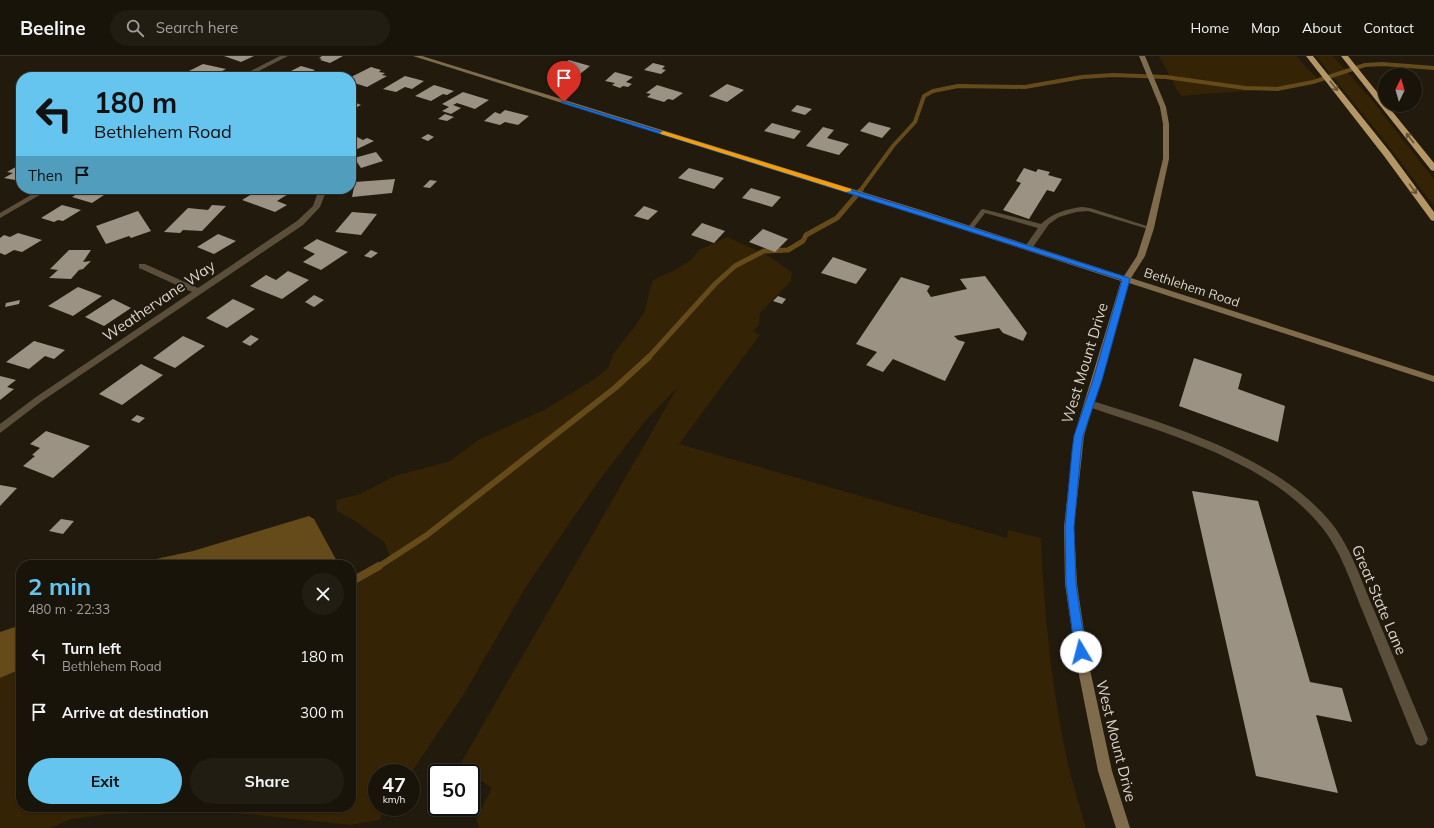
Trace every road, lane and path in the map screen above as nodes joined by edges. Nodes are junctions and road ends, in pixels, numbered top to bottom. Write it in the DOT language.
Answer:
graph roads {
  1 [pos="285,56"];
  2 [pos="416,56"];
  3 [pos="1142,56"];
  4 [pos="1309,56"];
  5 [pos="1344,56"];
  6 [pos="252,72"];
  7 [pos="1434,168"];
  8 [pos="37,194"];
  9 [pos="321,194"];
  10 [pos="0,216"];
  11 [pos="1434,218"];
  12 [pos="1042,227"];
  13 [pos="1150,228"];
  14 [pos="970,229"];
  15 [pos="1028,248"];
  16 [pos="142,266"];
  17 [pos="1126,279"];
  18 [pos="198,292"];
  19 [pos="1434,379"];
  20 [pos="1089,404"];
  21 [pos="0,428"];
  22 [pos="1421,739"];
  23 [pos="1123,828"];
  1 -- 6 [label="street"];
  2 -- 14 [label="main road, Bethlehem Road"];
  3 -- 13 [label="main road, West Mount Drive"];
  4 -- 11 [label="highway, one-way"];
  7 -- 5 [label="highway, one-way"];
  8 -- 10 [label="street"];
  9 -- 18 [label="street, Weathervane Way"];
  12 -- 13 [label="lane"];
  12 -- 14 [label="lane"];
  12 -- 15 [label="lane"];
  13 -- 17 [label="main road, West Mount Drive"];
  14 -- 15 [label="main road, Bethlehem Road"];
  15 -- 17 [label="main road, Bethlehem Road"];
  16 -- 18 [label="street"];
  17 -- 19 [label="main road, Bethlehem Road"];
  17 -- 20 [label="main road, West Mount Drive"];
  18 -- 21 [label="street, Weathervane Way"];
  20 -- 22 [label="street, Great State Lane"];
  20 -- 23 [label="main road, West Mount Drive"];
}
